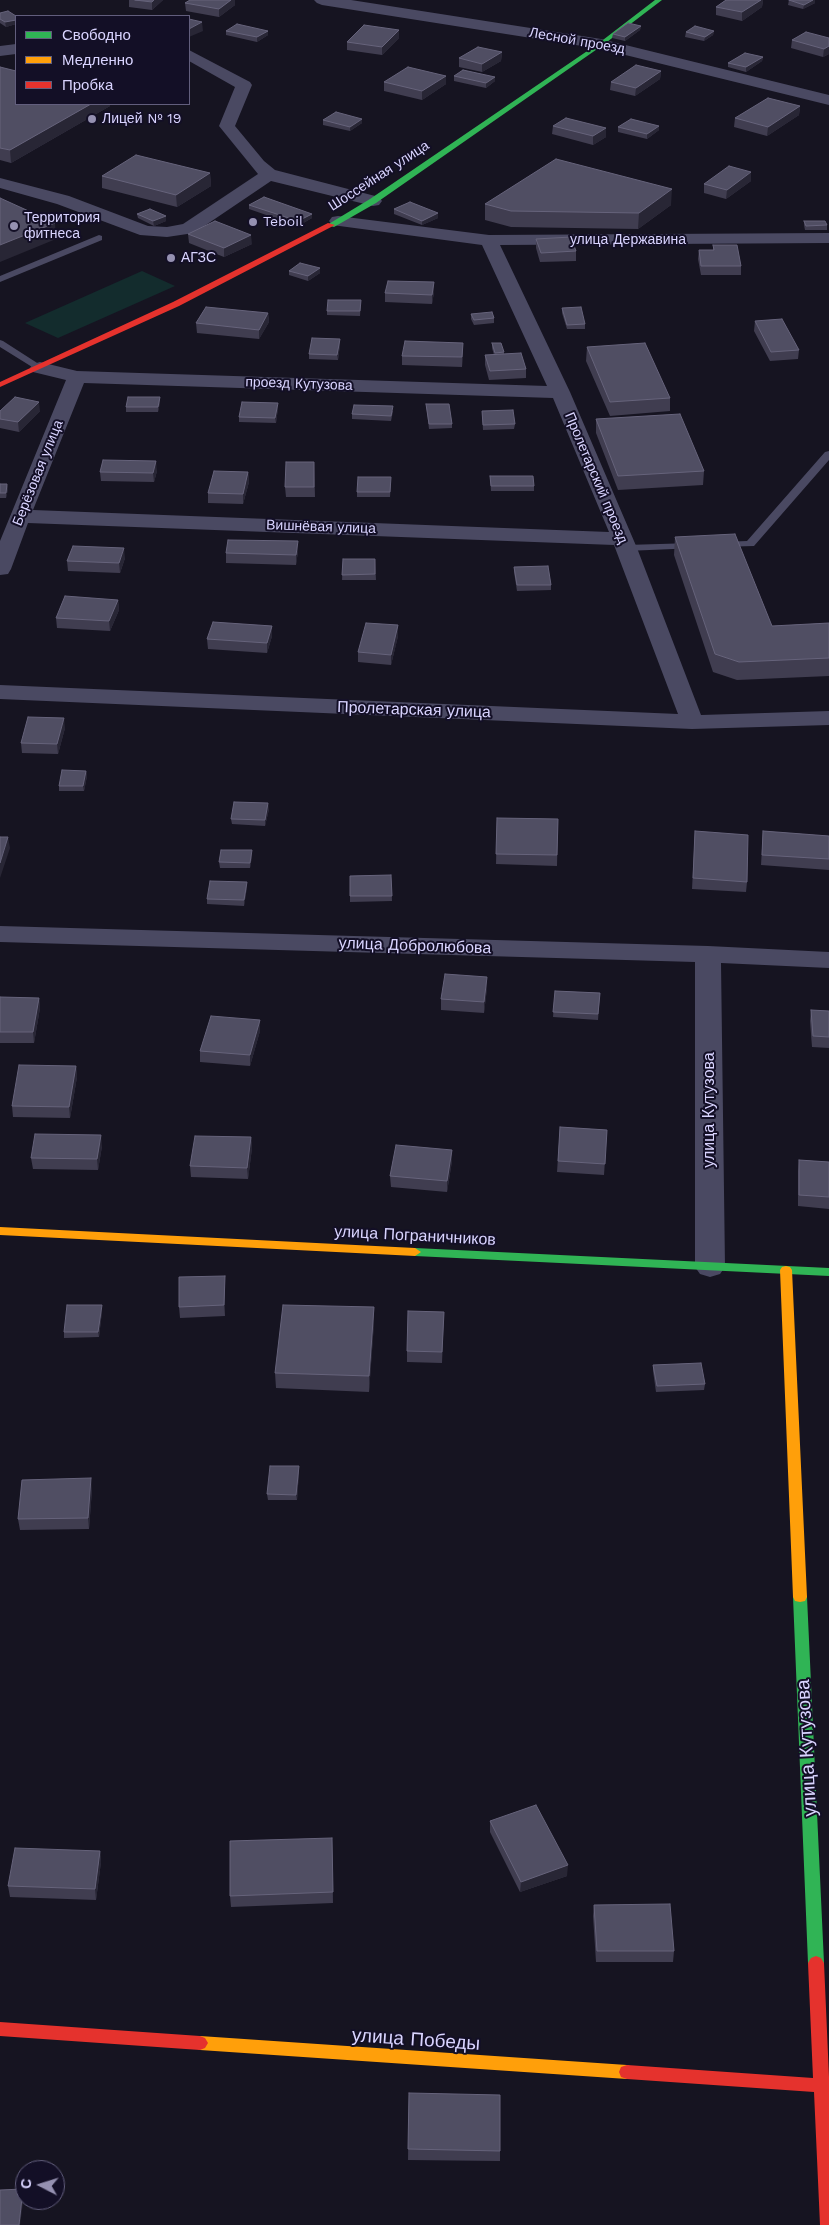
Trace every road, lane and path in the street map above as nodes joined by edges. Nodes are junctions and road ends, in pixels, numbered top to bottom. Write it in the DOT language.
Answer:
graph roads {
  1 [pos="322,0"];
  2 [pos="658,0"];
  3 [pos="601,44"];
  4 [pos="15,49"];
  5 [pos="0,52"];
  6 [pos="190,56"];
  7 [pos="829,100"];
  8 [pos="269,174"];
  9 [pos="0,183"];
  10 [pos="373,201"];
  11 [pos="338,221"];
  12 [pos="99,238"];
  13 [pos="829,238"];
  14 [pos="488,240"];
  15 [pos="0,279"];
  16 [pos="0,343"];
  17 [pos="40,368"];
  18 [pos="77,377"];
  19 [pos="0,385"];
  20 [pos="560,392"];
  21 [pos="829,454"];
  22 [pos="20,516"];
  23 [pos="624,544"];
  24 [pos="0,569"];
  25 [pos="0,692"];
  26 [pos="829,718"];
  27 [pos="692,722"];
  28 [pos="0,934"];
  29 [pos="708,954"];
  30 [pos="829,960"];
  31 [pos="0,1231"];
  32 [pos="710,1267"];
  33 [pos="786,1270"];
  34 [pos="829,1272"];
  35 [pos="0,2029"];
  36 [pos="825,2086"];
  37 [pos="828,2225"];
  1 -- 3 [label="street, Лесной проезд"];
  2 -- 3 [label="street, Шоссейная улица"];
  3 -- 7 [label="street, Лесной проезд"];
  3 -- 10 [label="street, Шоссейная улица"];
  4 -- 5 [label="street"];
  6 -- 8 [label="street"];
  8 -- 9 [label="street"];
  8 -- 10 [label="street"];
  10 -- 11 [label="street, Шоссейная улица"];
  11 -- 14 [label="street, улица Державина"];
  11 -- 17 [label="street, Шоссейная улица"];
  12 -- 15 [label="lane"];
  13 -- 14 [label="street, улица Державина"];
  14 -- 20 [label="street, Пролетарский проезд"];
  16 -- 17 [label="lane"];
  17 -- 18 [label="street, проезд Кутузова"];
  17 -- 19 [label="street, Шоссейная улица"];
  18 -- 20 [label="street, проезд Кутузова"];
  18 -- 22 [label="street, Берёзовая улица"];
  20 -- 23 [label="street, Пролетарский проезд"];
  21 -- 23 [label="lane"];
  22 -- 23 [label="street, Вишнёвая улица"];
  22 -- 24 [label="street, Берёзовая улица"];
  23 -- 27 [label="street, Пролетарский проезд"];
  25 -- 27 [label="street, Пролетарская улица"];
  26 -- 27 [label="street, Пролетарская улица"];
  28 -- 29 [label="street, улица Добролюбова"];
  29 -- 30 [label="street, улица Добролюбова"];
  29 -- 32 [label="street, улица Кутузова"];
  31 -- 32 [label="street, улица Пограничников"];
  32 -- 33 [label="street, улица Пограничников"];
  33 -- 34 [label="street, улица Пограничников"];
  33 -- 36 [label="street, улица Кутузова"];
  35 -- 36 [label="street, улица Победы"];
  36 -- 37 [label="street, улица Кутузова"];
}
